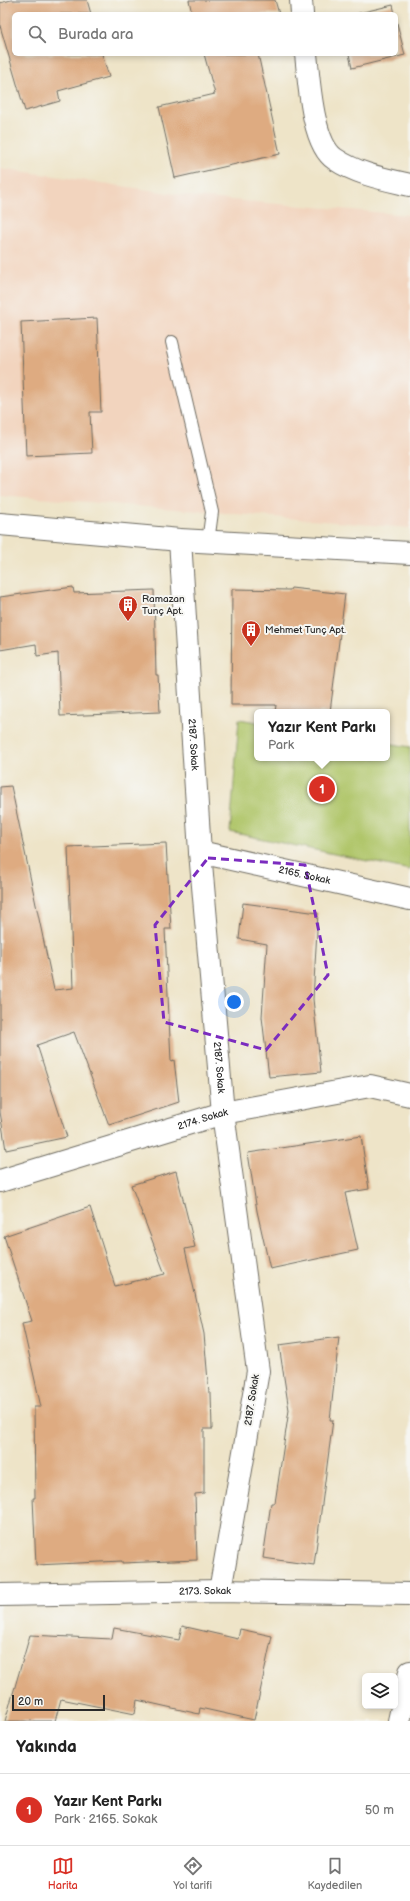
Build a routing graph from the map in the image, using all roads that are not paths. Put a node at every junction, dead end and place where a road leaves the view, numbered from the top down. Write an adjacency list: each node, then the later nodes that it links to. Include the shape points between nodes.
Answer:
1 (301, 0): 2 (street)
2 (302, 12)
3 (306, 56): 4 (street, via 319,139 333,158 367,175)
4 (410, 185)
5 (172, 342): 8 (lane, via 212,512)
6 (0, 524): 7 (street)
7 (180, 540): 8 (street); 10 (street, 2187. Sokak)
8 (208, 542): 9 (street)
9 (410, 553)
10 (200, 852): 11 (street, 2165. Sokak); 13 (street, 2187. Sokak)
11 (410, 900)
12 (410, 1095): 13 (street, 2174. Sokak, via 370,1086)
13 (223, 1113): 14 (street, 2174. Sokak); 15 (street, 2187. Sokak, via 258,1371)
14 (0, 1181)
15 (220, 1590): 16 (street, 2173. Sokak); 17 (street, 2173. Sokak)
16 (410, 1594)
17 (0, 1595)
18 (410, 1672): 19 (street)
19 (399, 1721)

